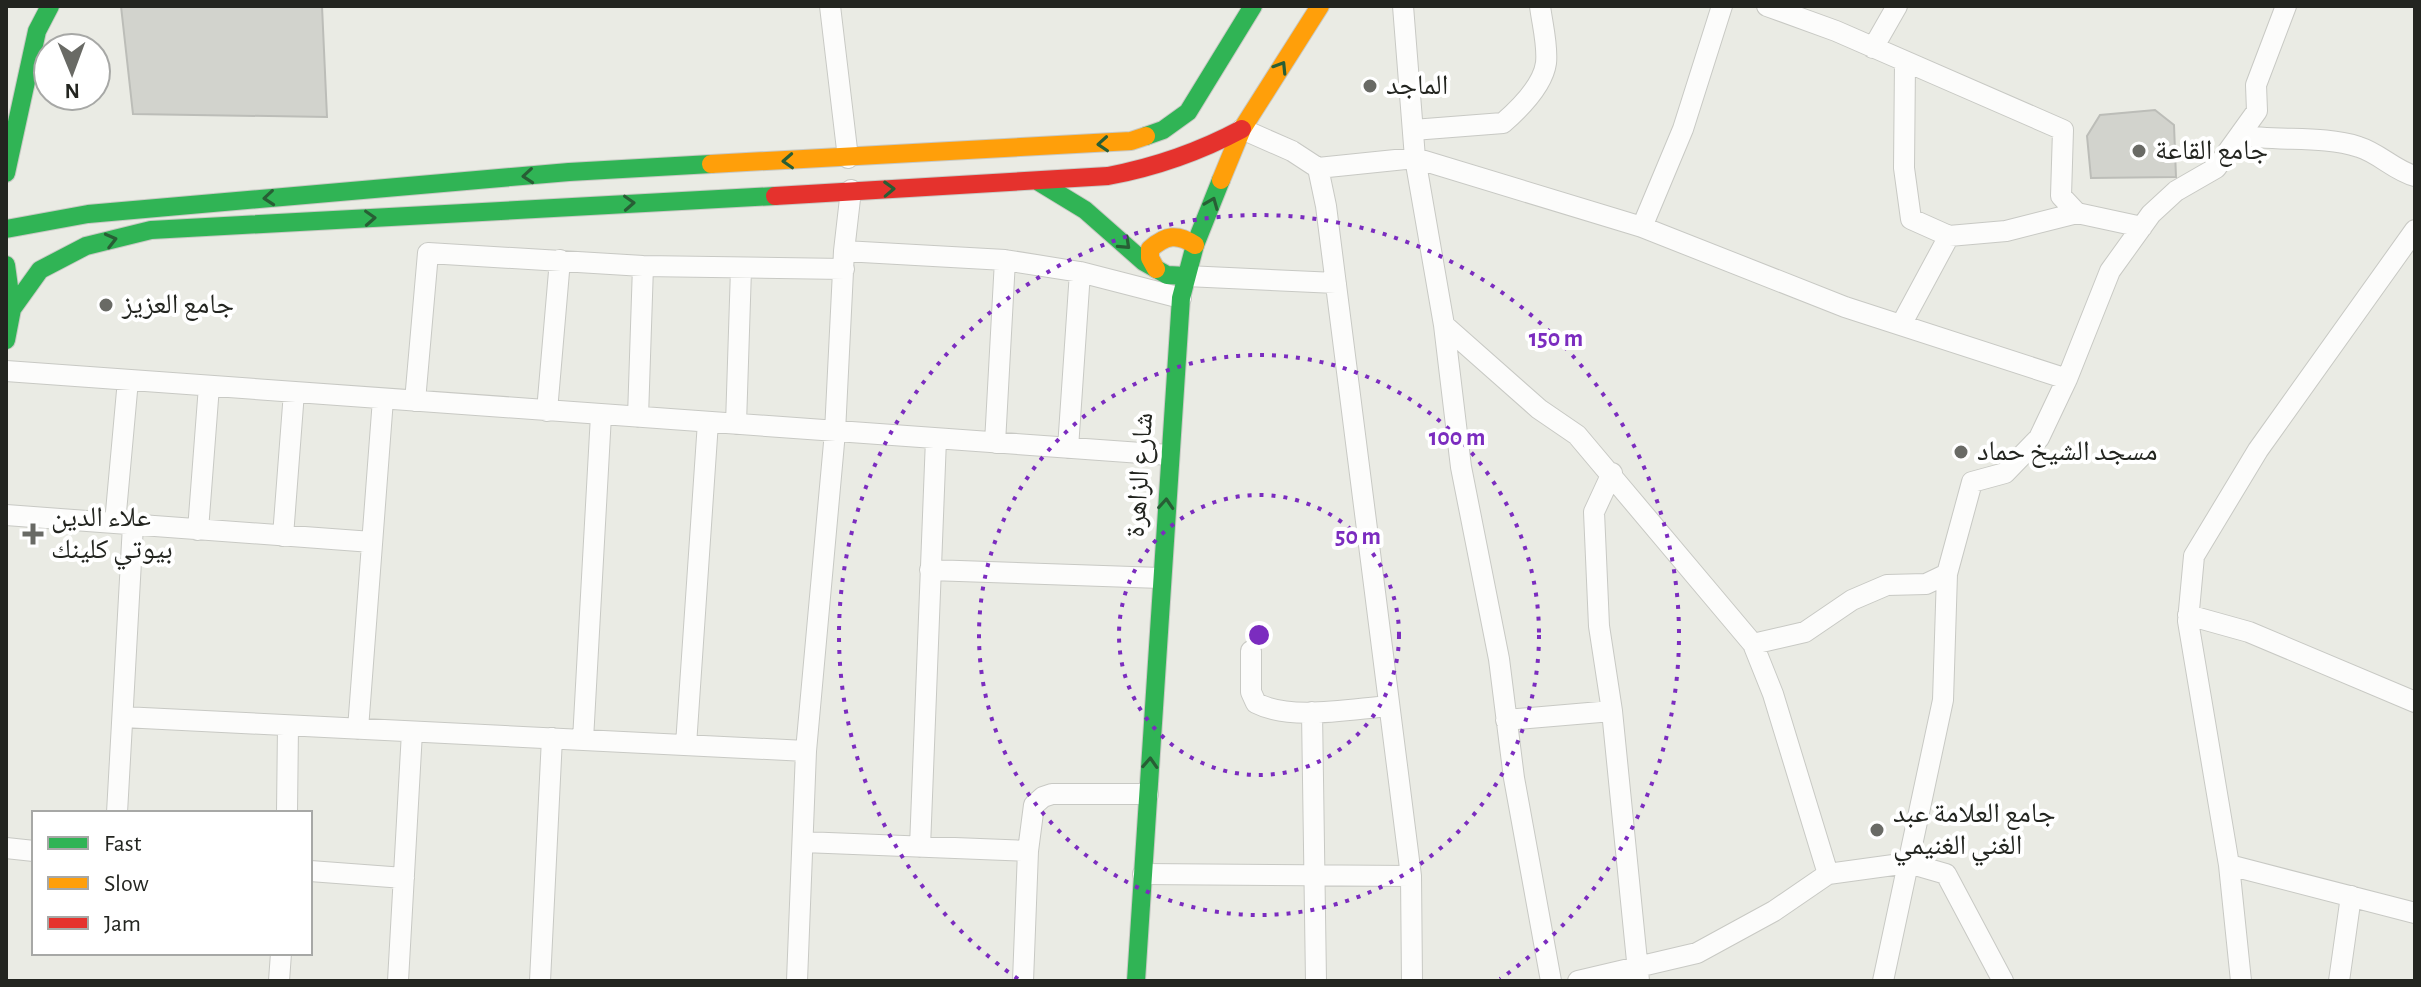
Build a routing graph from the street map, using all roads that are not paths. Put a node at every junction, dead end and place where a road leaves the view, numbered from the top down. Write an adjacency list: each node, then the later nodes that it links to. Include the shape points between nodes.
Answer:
1 (50, 6): 19 (main road, via 37,31)
2 (830, 6): 16 (street)
3 (1253, 6): 16 (main road, one-way to 16, via 1188,112 1148,137 1113,144)
4 (1320, 6): 13 (main road, شارع الزاهرة, one-way to 4)
5 (1403, 6): 14 (street)
6 (1540, 6): 14 (street, via 1546,61 1542,79 1514,114 1503,123)
7 (1722, 6): 24 (street, via 1683,129)
8 (1767, 6): 11 (street)
9 (1897, 6): 11 (street)
10 (2286, 6): 15 (street, via 2256,85 2257,111)
11 (1873, 48): 12 (street)
12 (1905, 62): 23 (street, via 2063,130 2061,196); 27 (street, via 1904,168 1911,219)
13 (1242, 129): 18 (street); 21 (main road, via 1170,163 1109,176); 29 (main road, شارع الزاهرة, one-way to 13)
14 (1413, 130): 17 (street)
15 (2240, 135): 20 (street, via 2359,147); 25 (street, via 2216,168 2176,191)
16 (848, 158): 26 (main road, one-way to 26, via 569,172 88,214)
17 (1415, 158): 18 (street); 24 (street); 42 (street)
18 (1318, 168): 39 (street)
19 (6, 173)
20 (2415, 176)
21 (1039, 182): 22 (main road, one-way to 21); 36 (main road, one-way to 36, via 1085,210)
22 (851, 190): 31 (street); 41 (main road, one-way to 22, via 40,270 62,257 151,230)
23 (2077, 213): 25 (street); 27 (street, via 2006,231)
24 (1642, 227): 43 (street)
25 (2142, 227): 46 (street, via 2110,271)
26 (6, 229)
27 (1949, 236): 43 (street)
28 (2413, 237): 71 (street, via 2258,450 2194,556)
29 (1195, 245): 36 (main road, via 1183,237 1161,239 1150,249); 38 (main road, شارع الزاهرة)
30 (560, 260): 34 (street); 51 (street, via 428,253); 52 (street)
31 (844, 260): 32 (street); 35 (street); 57 (street)
32 (1005, 260): 37 (street); 59 (street)
33 (6, 265): 41 (main road)
34 (643, 266): 35 (street); 54 (street)
35 (741, 269): 56 (street)
36 (1156, 269): 38 (main road)
37 (1080, 272): 40 (street); 60 (street)
38 (1186, 276): 39 (street); 40 (main road, شارع الزاهرة)
39 (1336, 283): 75 (street)
40 (1181, 298): 61 (main road, شارع الزاهرة)
41 (12, 309): 44 (main road)
42 (1444, 325): 62 (street, via 1539,409 1577,435); 79 (street, via 1461,467)
43 (1901, 325): 46 (street)
44 (6, 340)
45 (6, 371): 47 (street)
46 (2067, 379): 69 (street, via 2039,438 2005,473 1972,482)
47 (128, 380): 48 (street); 64 (street)
48 (209, 386): 49 (street); 65 (street)
49 (294, 392): 50 (street); 66 (street)
50 (383, 399): 51 (street); 67 (street)
51 (415, 401): 52 (street)
52 (547, 411): 53 (street)
53 (601, 415): 54 (street); 84 (street)
54 (638, 417): 55 (street)
55 (708, 422): 56 (street); 85 (street)
56 (736, 424): 57 (street)
57 (835, 432): 58 (street); 86 (street)
58 (936, 439): 59 (street); 68 (street)
59 (995, 443): 60 (street)
60 (1068, 448): 61 (street)
61 (1169, 455): 70 (main road, شارع الزاهرة, one-way to 61)
62 (1612, 473): 72 (street); 76 (street, via 1594,512 1599,626)
63 (6, 515): 64 (street)
64 (124, 524): 65 (street); 78 (street)
65 (198, 530): 66 (street)
66 (283, 536): 67 (street)
67 (372, 542): 81 (street)
68 (930, 570): 70 (street); 91 (street)
69 (1947, 574): 72 (street, via 1926,584 1887,585 1852,600 1805,632); 95 (street, via 1943,700)
70 (1161, 578): 87 (main road, شارع الزاهرة, one-way to 70)
71 (2188, 615): 74 (street, via 2249,632); 96 (street)
72 (1753, 644): 99 (street)
73 (1251, 651): 77 (street, via 1256,703)
74 (2415, 702)
75 (1389, 706): 77 (street); 101 (street)
76 (1612, 711): 79 (street); 106 (street)
77 (1312, 712): 100 (street)
78 (123, 717): 80 (street); 88 (street)
79 (1506, 720): 115 (street)
80 (288, 726): 81 (street); 89 (street)
81 (358, 729): 82 (street)
82 (412, 732): 83 (street); 102 (street)
83 (552, 738): 84 (street); 109 (street)
84 (583, 740): 85 (street)
85 (686, 745): 86 (street)
86 (806, 751): 90 (street)
87 (1148, 794): 94 (street, via 1043,797 1034,805); 98 (main road, شارع الزاهرة)
88 (117, 811)
89 (287, 811)
90 (803, 842): 91 (street); 110 (street)
91 (920, 847): 94 (street)
92 (6, 848): 93 (street)
93 (32, 851)
94 (1028, 851): 111 (street)
95 (1908, 863): 99 (street); 117 (street); 118 (street, via 1946,874)
96 (2229, 865): 103 (street); 119 (street)
97 (312, 871): 102 (street)
98 (1143, 874): 100 (street); 112 (main road, شارع الزاهرة)
99 (1828, 874): 106 (street, via 1697,953)
100 (1314, 875): 101 (street); 113 (street)
101 (1411, 876): 114 (street)
102 (404, 878): 108 (street)
103 (2351, 896): 104 (street); 120 (street)
104 (2415, 913)
105 (281, 955): 107 (street)
106 (1638, 974): 116 (street)
107 (279, 981)
108 (398, 981)
109 (540, 981)
110 (797, 981)
111 (1023, 981)
112 (1136, 981)
113 (1316, 981)
114 (1412, 981)
115 (1551, 981)
116 (1578, 981)
117 (1883, 981)
118 (2003, 981)
119 (2241, 981)
120 (2339, 981)

